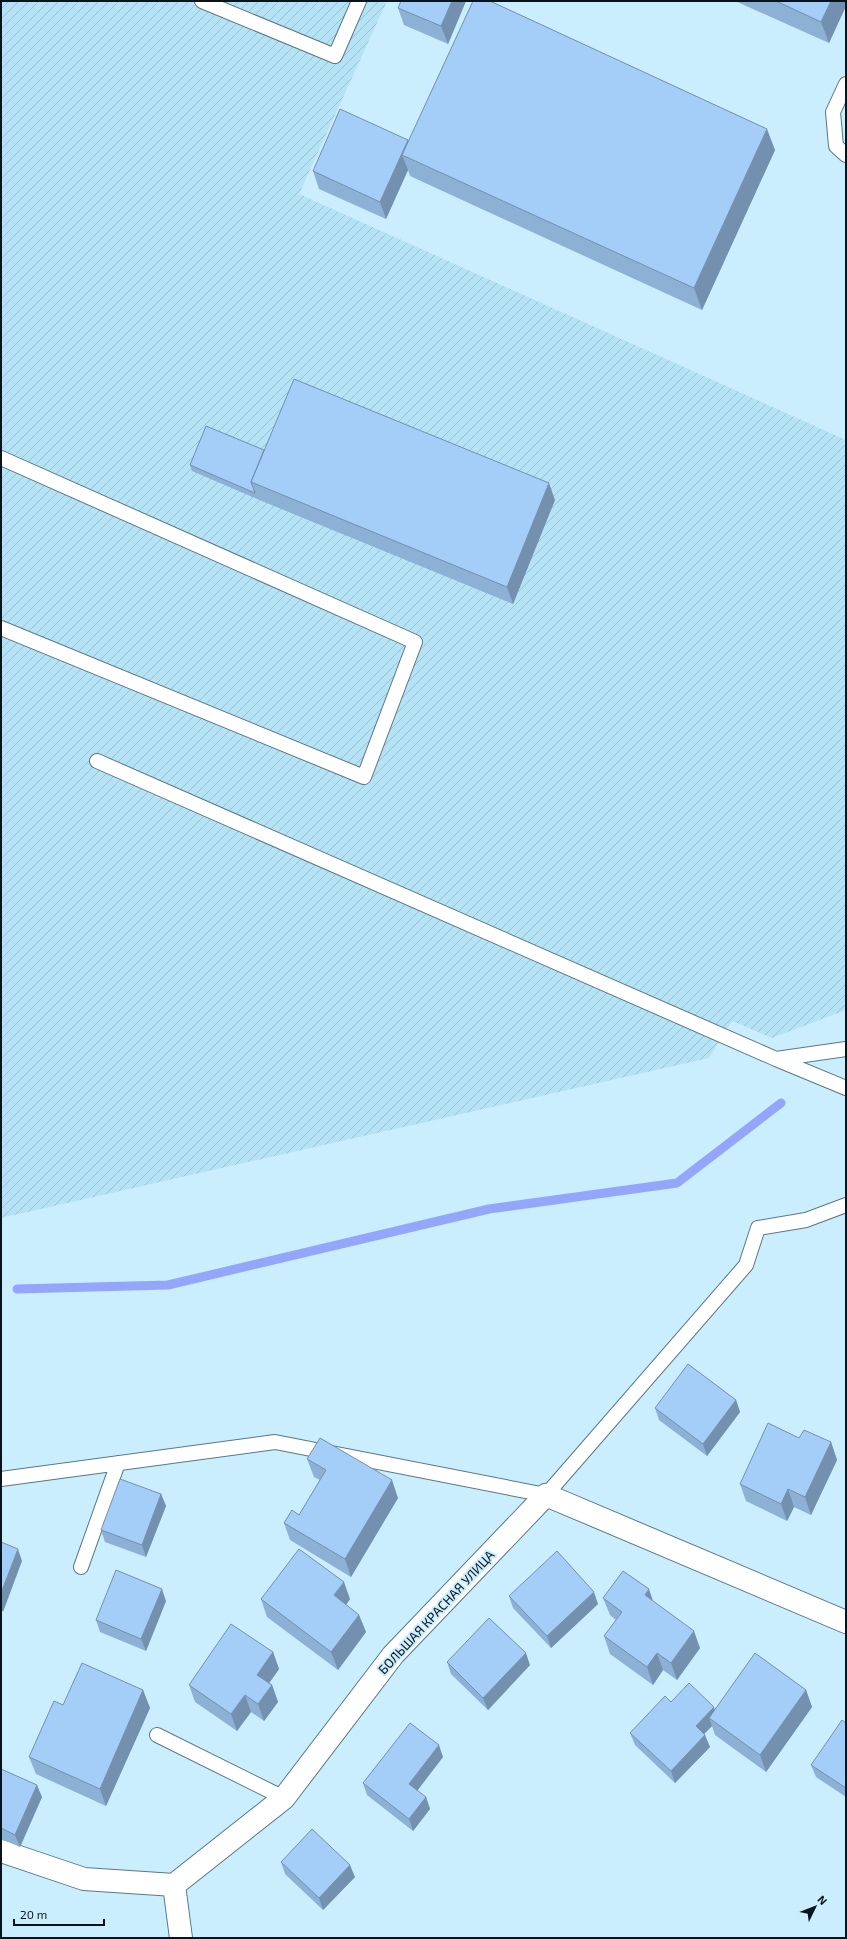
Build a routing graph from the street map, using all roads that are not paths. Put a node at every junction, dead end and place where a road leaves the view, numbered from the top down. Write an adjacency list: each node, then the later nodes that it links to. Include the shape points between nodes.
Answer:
1 (202, 1): 2 (lane, via 336,56)
2 (359, 1)
3 (846, 84): 4 (lane, via 833,112 836,146)
4 (846, 155)
5 (1, 458): 6 (lane, via 415,642 364,777)
6 (1, 628)
7 (97, 762): 9 (lane)
8 (846, 1049): 9 (lane)
9 (776, 1059): 10 (lane)
10 (846, 1088)
11 (846, 1205): 14 (lane, via 806,1220 758,1228 746,1265)
12 (118, 1463): 13 (lane); 14 (lane, via 275,1442); 15 (lane)
13 (1, 1479)
14 (546, 1495): 16 (street); 18 (street, БОЛЬШАЯ КРАСНАЯ УЛИЦА, via 393,1655)
15 (81, 1567)
16 (846, 1622)
17 (157, 1735): 18 (lane)
18 (284, 1798): 20 (street, БОЛЬШАЯ КРАСНАЯ УЛИЦА)
19 (1, 1851): 20 (street, via 84,1879)
20 (174, 1885): 21 (street)
21 (181, 1938)

